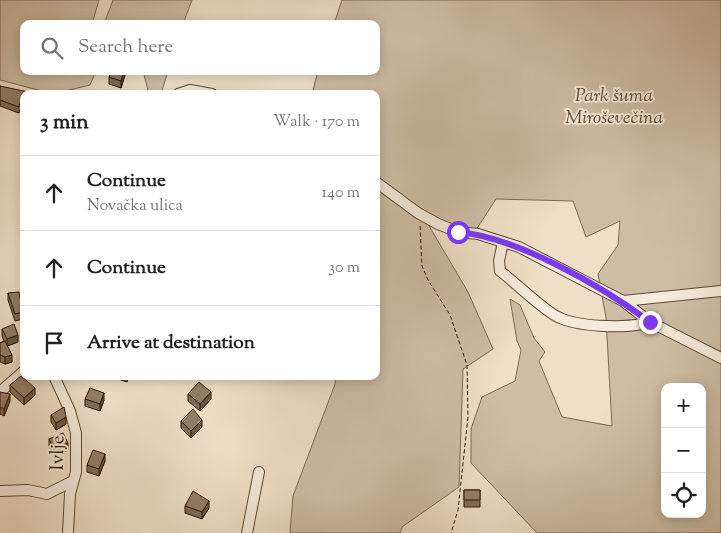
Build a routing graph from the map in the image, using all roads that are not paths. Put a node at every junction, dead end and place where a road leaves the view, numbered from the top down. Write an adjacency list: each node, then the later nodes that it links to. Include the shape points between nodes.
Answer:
1 (380, 185): 2 (street, via 438,224)
2 (503, 242): 4 (street, via 527,251); 5 (street, via 500,271 558,317 587,324 634,326 642,324)
3 (721, 291): 4 (street)
4 (623, 301): 5 (street)
5 (645, 318): 6 (street)
6 (721, 358)
7 (20, 373): 9 (street)
8 (56, 380): 11 (street, Ivlje, via 76,432)
9 (0, 392)
10 (259, 472): 14 (street)
11 (73, 481): 12 (street, via 47,494); 13 (street, Ivlje)
12 (0, 490)
13 (68, 533)
14 (247, 533)

